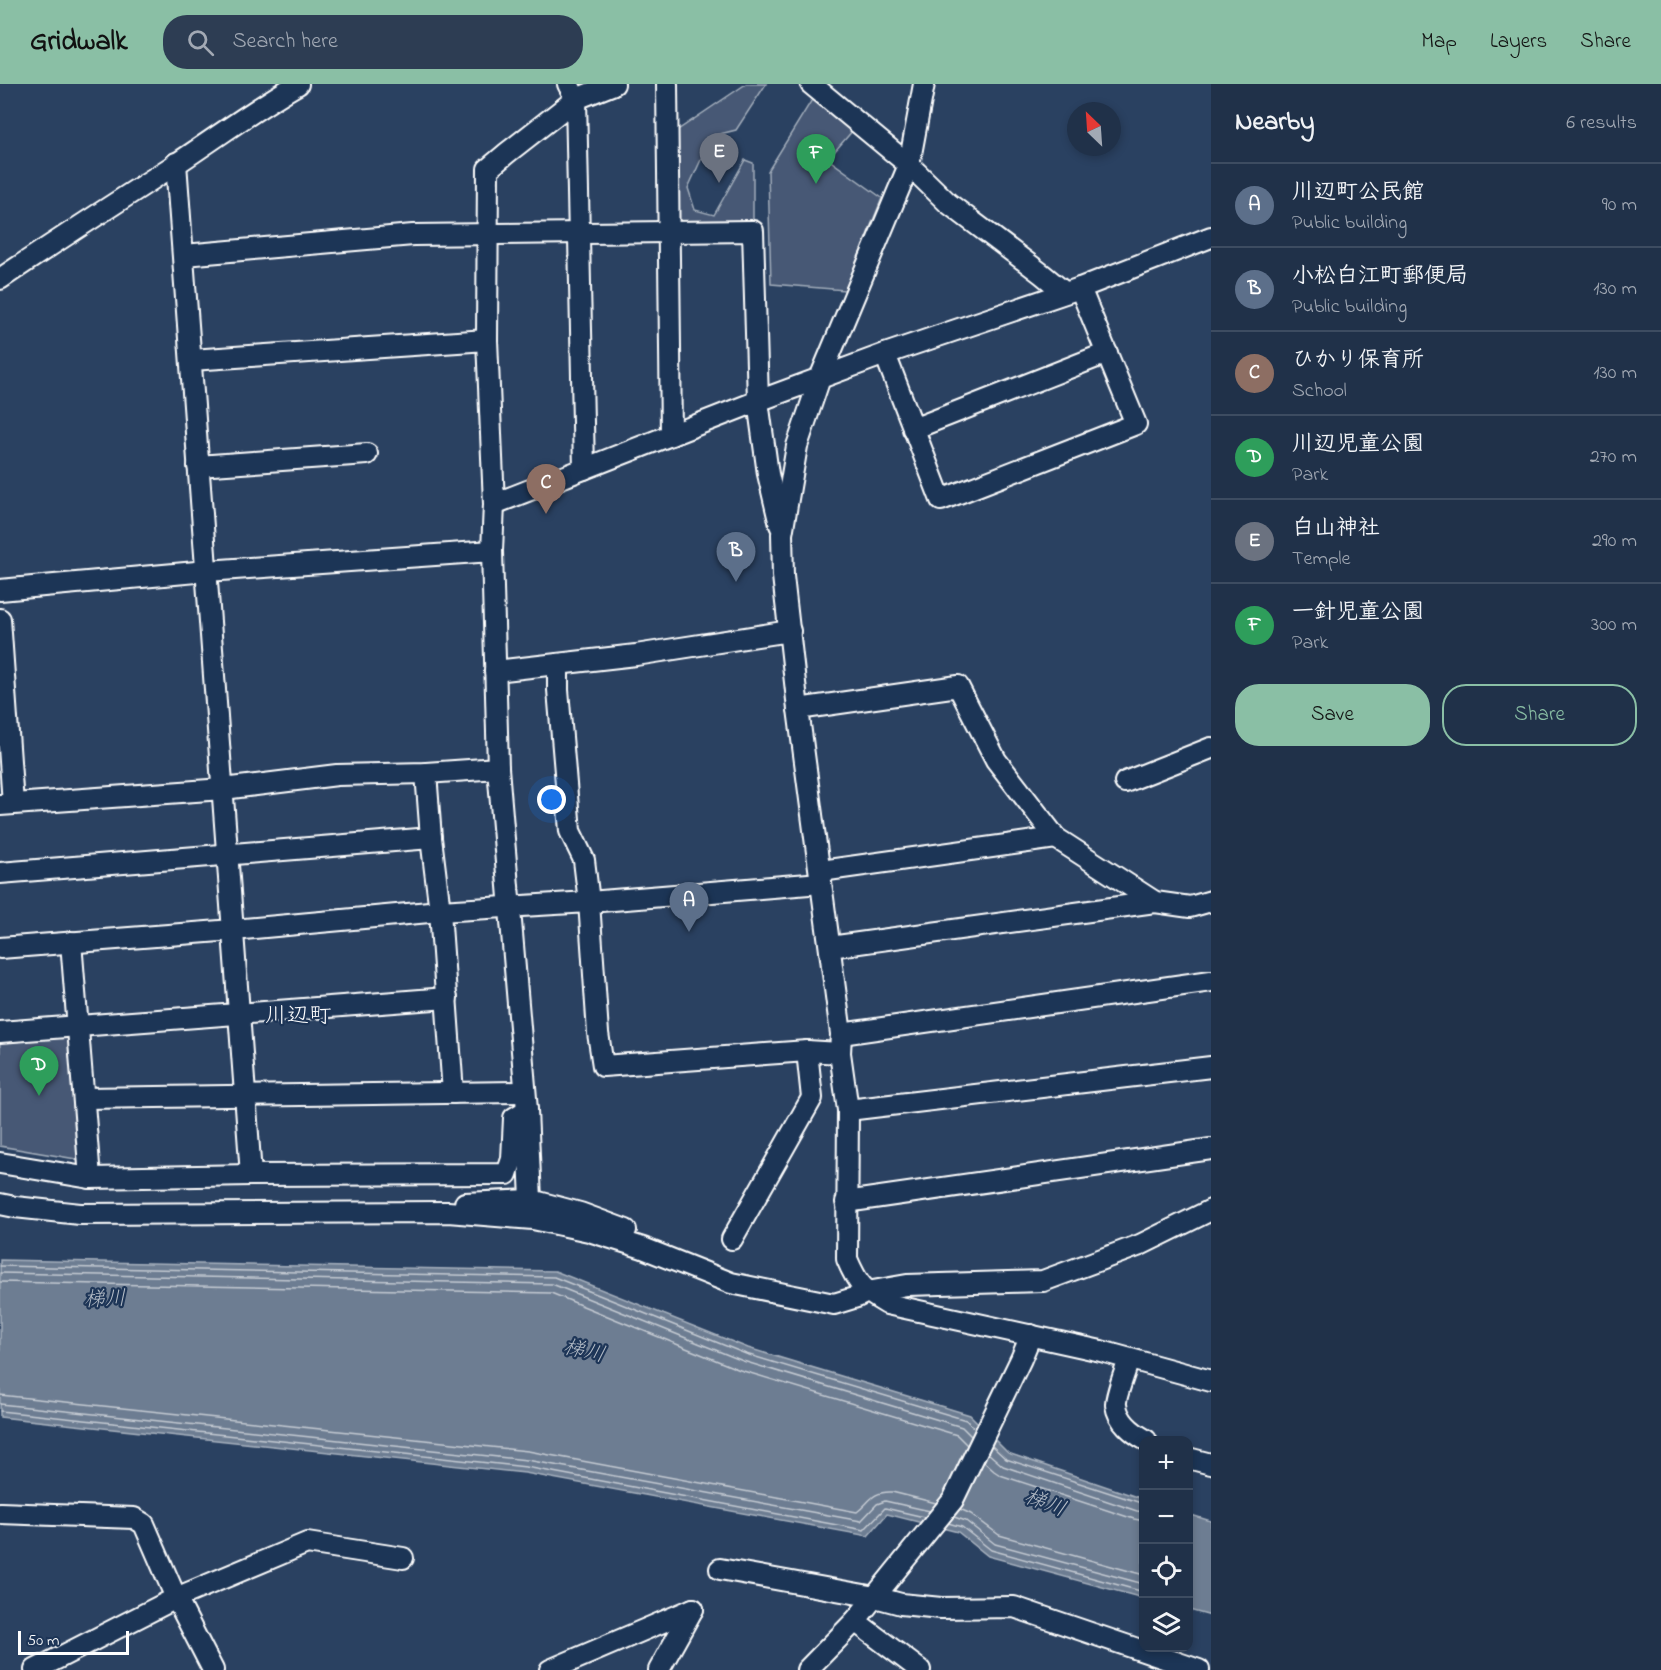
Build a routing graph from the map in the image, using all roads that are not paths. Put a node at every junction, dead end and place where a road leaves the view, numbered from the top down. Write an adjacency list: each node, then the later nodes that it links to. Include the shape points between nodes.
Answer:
1 (298, 84): 7 (street)
2 (614, 84): 6 (street)
3 (667, 84): 9 (street)
4 (811, 84): 8 (street)
5 (924, 84): 8 (street)
6 (572, 92): 10 (street); 11 (street, via 488,170)
7 (177, 163): 13 (street); 14 (street)
8 (909, 165): 15 (street, via 948,203 1042,274); 20 (street)
9 (668, 232): 10 (street); 21 (street, via 753,231); 23 (street)
10 (578, 233): 11 (street); 26 (street)
11 (487, 234): 13 (street, via 412,235); 16 (street)
12 (1211, 237): 15 (street)
13 (184, 255): 19 (street)
14 (0, 279)
15 (1072, 290): 17 (street); 18 (street)
16 (487, 340): 19 (street); 27 (street)
17 (1107, 353): 22 (street); 22 (street, via 1136,424 941,500)
18 (885, 354): 20 (street); 22 (street)
19 (191, 360): 25 (street)
20 (820, 378): 21 (street); 28 (street, via 797,447)
21 (758, 401): 23 (street); 28 (street, via 768,474)
22 (913, 429)
23 (671, 435): 26 (street)
24 (367, 454): 25 (street)
25 (198, 465): 30 (street)
26 (584, 469): 27 (street)
27 (494, 504): 29 (street)
28 (782, 534): 33 (street)
29 (492, 551): 30 (street); 35 (street)
30 (207, 571): 31 (street); 41 (street)
31 (0, 590)
32 (0, 619): 42 (street)
33 (790, 631): 34 (street); 36 (street)
34 (558, 664): 35 (street); 49 (street, via 570,831 584,860)
35 (495, 670): 38 (street)
36 (798, 708): 44 (street, via 958,686 996,760); 47 (street)
37 (1211, 748): 40 (street)
38 (498, 768): 39 (street); 51 (street)
39 (426, 773): 41 (street, via 337,775); 43 (street)
40 (1125, 782)
41 (222, 789): 42 (street); 45 (street)
42 (6, 804)
43 (431, 838): 45 (street); 52 (street)
44 (1056, 838): 47 (street); 50 (street)
45 (227, 855): 46 (street); 53 (street)
46 (0, 873)
47 (821, 877): 49 (street); 55 (street)
48 (1211, 901): 50 (street, via 1190,907)
49 (589, 902): 51 (street); 63 (street, via 603,1066)
50 (1155, 902): 55 (street)
51 (510, 906): 52 (street); 68 (street)
52 (440, 911): 53 (street); 58 (street)
53 (233, 930): 54 (street); 59 (street)
54 (71, 942): 56 (street); 60 (street)
55 (830, 947): 62 (street)
56 (0, 948)
57 (1211, 981): 62 (street)
58 (447, 998): 59 (street); 65 (street)
59 (239, 1014): 60 (street); 66 (street)
60 (77, 1026): 61 (street); 67 (street)
61 (0, 1032)
62 (840, 1043): 63 (street); 69 (street)
63 (807, 1051): 79 (street, via 812,1098)
64 (1211, 1067): 69 (street)
65 (453, 1093): 66 (street); 68 (street)
66 (245, 1096): 67 (street); 72 (street)
67 (84, 1098): 73 (street)
68 (526, 1101): 72 (street, via 514,1118 512,1159 507,1173); 74 (street)
69 (848, 1110): 75 (street)
70 (1211, 1149): 75 (street)
71 (0, 1163): 73 (street)
72 (251, 1175): 73 (street)
73 (90, 1178)
74 (531, 1200): 78 (street, via 458,1203); 80 (street, via 632,1233)
75 (846, 1202): 81 (street, via 847,1259 856,1280)
76 (0, 1204): 78 (street, via 80,1214)
77 (1211, 1210): 81 (street, via 1140,1245 1043,1281 907,1285)
78 (448, 1212): 80 (street, via 533,1219)
79 (732, 1239)
80 (643, 1248): 81 (street, via 731,1282 834,1304)
81 (867, 1292): 82 (street, via 887,1304)
82 (1031, 1335): 83 (street); 91 (street, via 953,1500)
83 (1129, 1359): 84 (street); 85 (street, via 1115,1403 1119,1418)
84 (1211, 1382)
85 (1139, 1436)
86 (1193, 1459): 87 (street)
87 (1211, 1464)
88 (0, 1512): 92 (street, via 134,1518 144,1524)
89 (404, 1558): 92 (street, via 308,1543)
90 (720, 1569): 91 (street)
91 (881, 1591): 93 (street); 100 (street, via 901,1604 1014,1607)
92 (176, 1598): 94 (street); 95 (street)
93 (855, 1621): 98 (street); 99 (street)
94 (35, 1670)
95 (213, 1670)
96 (550, 1670): 97 (street, via 693,1609)
97 (659, 1670)
98 (807, 1670)
99 (920, 1670)
100 (1199, 1670)

